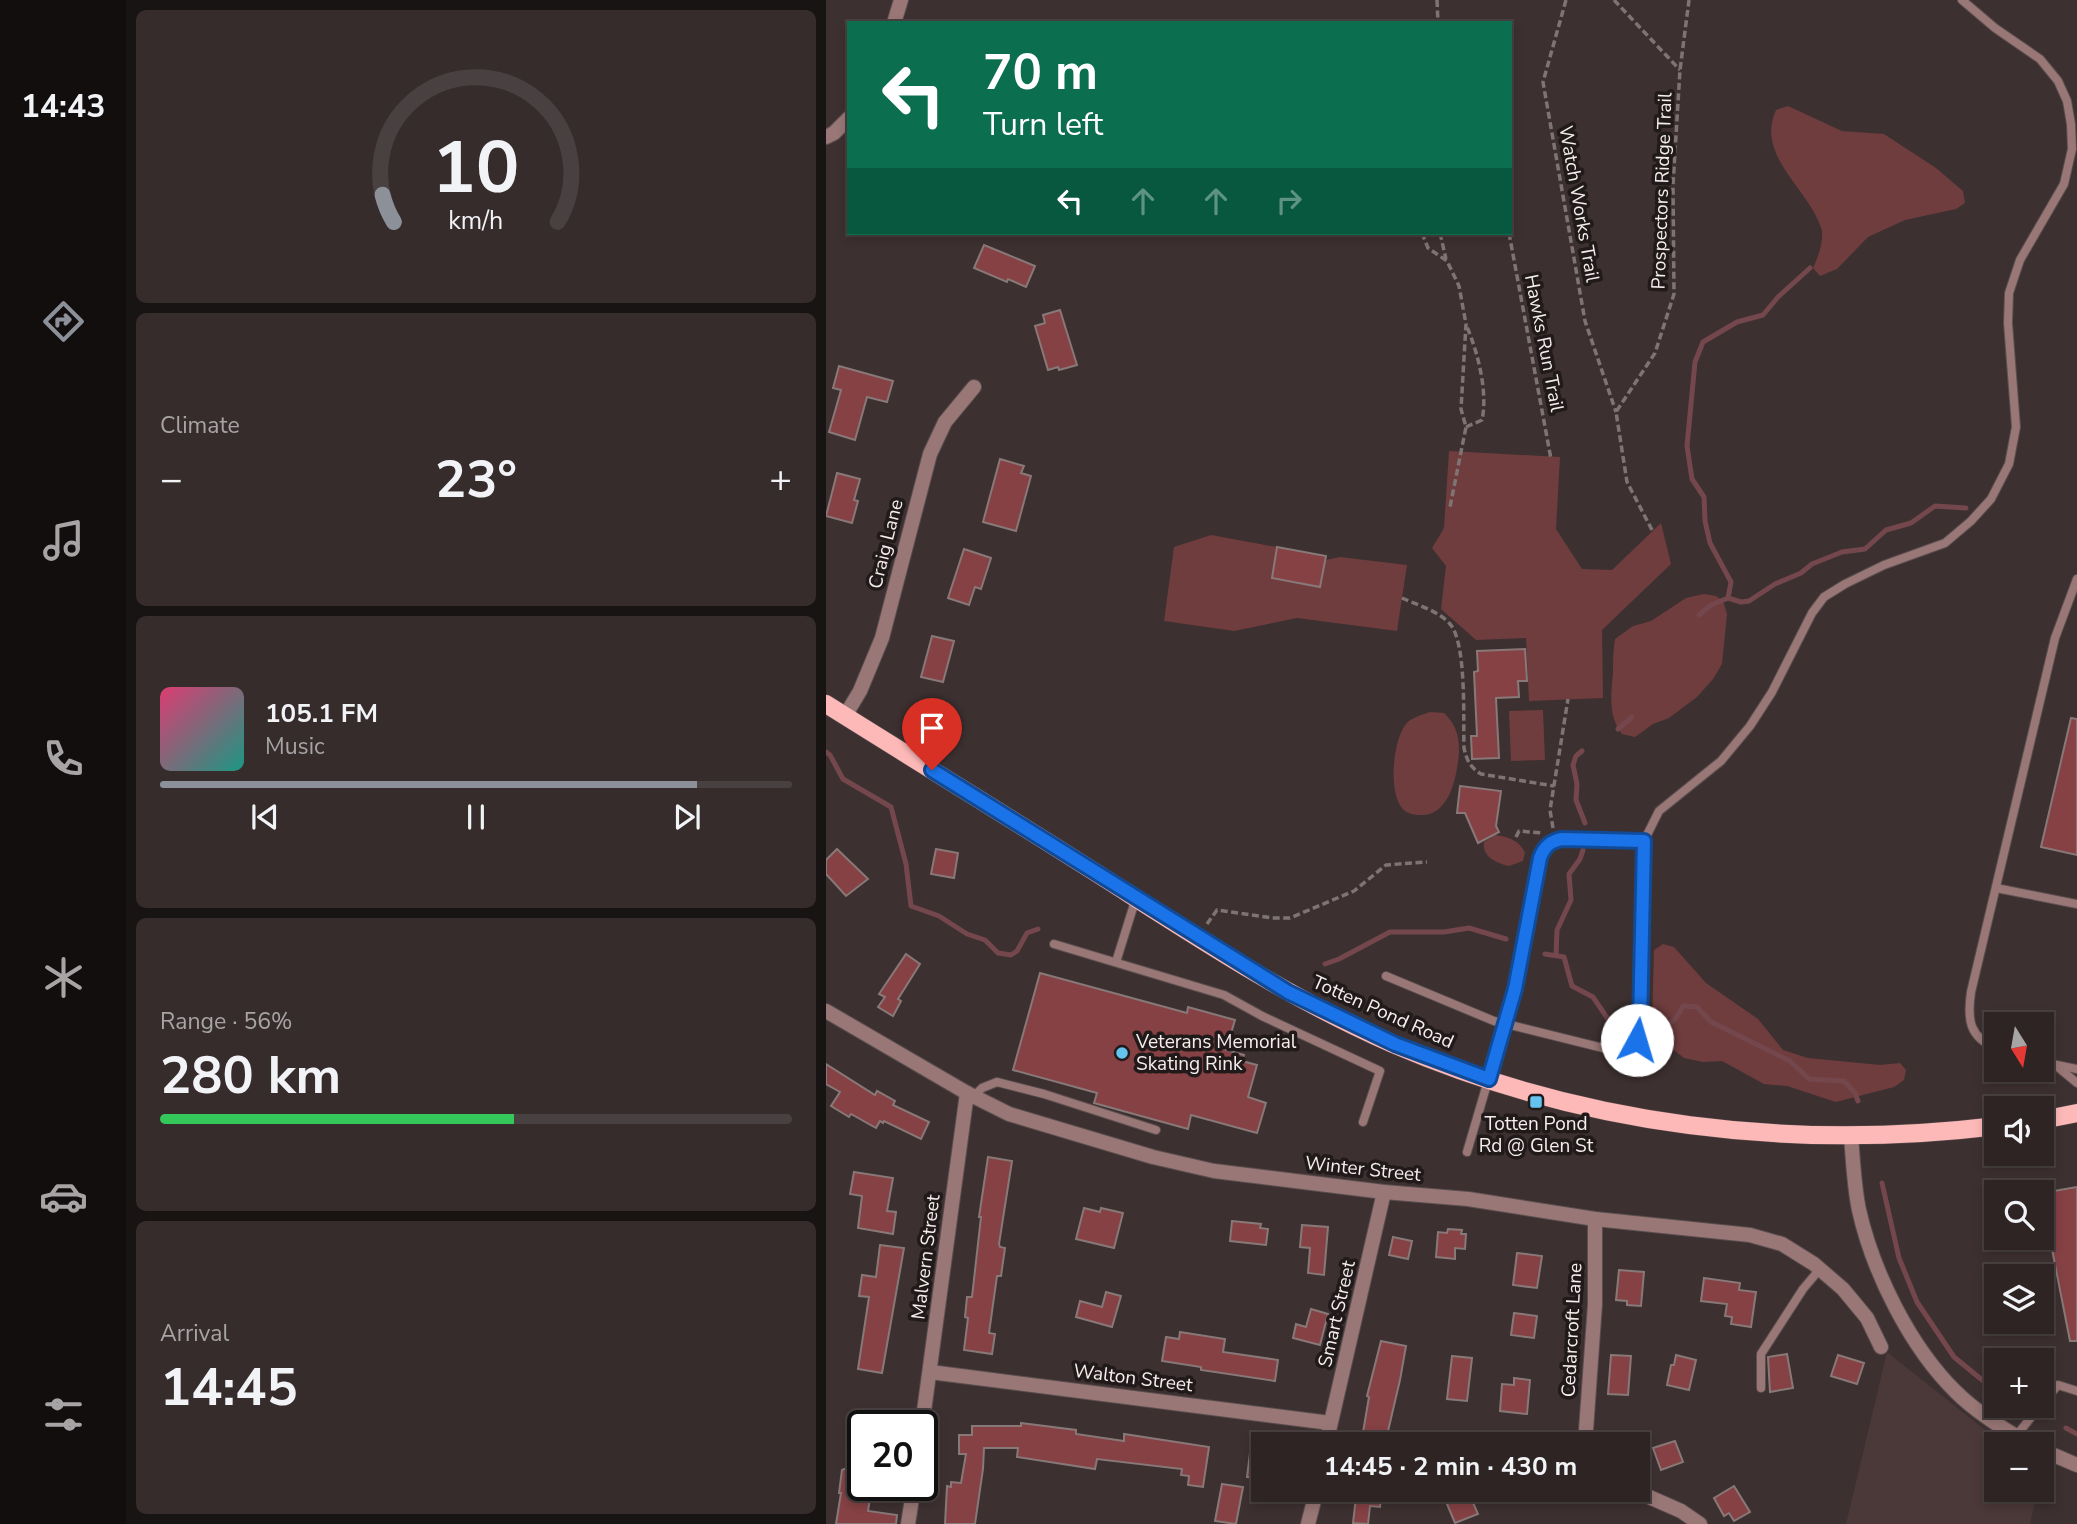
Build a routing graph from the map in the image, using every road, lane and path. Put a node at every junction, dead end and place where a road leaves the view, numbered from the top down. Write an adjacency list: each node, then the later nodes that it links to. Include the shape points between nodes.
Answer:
1 (901, 0): 7 (street)
2 (1437, 0): 8 (path)
3 (1566, 0): 18 (path, Watch Works Trail, via 1543,82 1585,321)
4 (1614, 0): 9 (path)
5 (1689, 0): 9 (path, Prospectors Ridge Trail)
6 (1962, 0): 30 (lane, via 2040,59 2058,81 2071,124 2072,149 2064,184 2020,260 2009,293 2016,427 2010,464 1991,499 1945,543 1884,565 1824,597 1749,726 1721,761 1659,811)
7 (895, 21)
8 (1438, 21)
9 (1680, 71): 18 (path, Prospectors Ridge Trail, via 1673,185 1674,294 1655,353)
10 (847, 120): 11 (street)
11 (826, 137)
12 (1423, 235): 15 (path, via 1428,248)
13 (1440, 235): 15 (path)
14 (1508, 235): 20 (path, Hawks Run Trail)
15 (1447, 261): 16 (path, via 1459,286)
16 (1466, 324): 19 (path, via 1461,409); 19 (path, via 1480,365 1484,412 1482,420)
17 (974, 387): 27 (street, Craig Lane, via 945,422 930,454 882,638)
18 (1616, 412): 22 (path, via 1627,482)
19 (1466, 427): 21 (path)
20 (1551, 459)
21 (1450, 507)
22 (1652, 530)
23 (2077, 579): 32 (lane, via 2054,638)
24 (1402, 598): 28 (path, via 1441,617 1457,633 1464,748 1473,769)
25 (1568, 699): 28 (path)
26 (826, 704): 27 (main road, Totten Pond Road)
27 (845, 716): 33 (main road, Totten Pond Road)
28 (1554, 786): 29 (path, via 1550,810 1554,831 1519,831)
29 (1516, 837)
30 (1644, 841): 40 (lane, via 1562,839 1545,848); 40 (lane, via 1640,1025 1635,1044 1624,1051 1609,1049)
31 (1427, 862): 35 (path, via 1386,865 1354,891 1290,918 1217,909)
32 (1996, 888): 34 (lane); 41 (lane, via 1969,1012 1970,1023)
33 (1136, 898): 35 (main road, Totten Pond Road); 37 (lane)
34 (2077, 904)
35 (1198, 937): 45 (main road, Totten Pond Road, via 1347,1023)
36 (1054, 944): 37 (lane)
37 (1116, 962): 50 (lane, via 1224,995 1380,1071)
38 (1386, 976): 40 (lane)
39 (826, 1011): 47 (street, Winter Street)
40 (1506, 1024): 45 (lane)
41 (1984, 1042)
42 (2054, 1065): 44 (lane)
43 (2054, 1067): 46 (lane)
44 (2077, 1069)
45 (1489, 1079): 53 (main road, Totten Pond Road, via 1584,1107 1649,1120 1729,1130); 54 (lane)
46 (2077, 1083)
47 (971, 1095): 52 (lane, via 997,1082); 55 (street, Winter Street, via 1031,1122 1153,1157 1214,1171); 59 (street, Malvern Street)
48 (2077, 1113): 49 (main road)
49 (2054, 1118)
50 (1363, 1122)
51 (1984, 1127): 53 (main road, Totten Pond Road)
52 (1156, 1130)
53 (1851, 1136): 68 (street, via 1865,1232 1899,1312 1926,1357 1956,1392)
54 (1468, 1152)
55 (1384, 1192): 56 (street, Winter Street, via 1468,1199); 65 (street, Smart Street)
56 (1595, 1219): 57 (street, Winter Street, via 1750,1235 1782,1244); 67 (street, Cedarcroft Lane, via 1595,1304)
57 (1819, 1269): 58 (street, Winter Street, via 1867,1318); 60 (lane, via 1761,1354)
58 (1881, 1347)
59 (930, 1371): 63 (street, Malvern Street); 65 (street, Walton Street)
60 (1761, 1388)
61 (2054, 1390): 62 (lane, via 2058,1385)
62 (2077, 1391)
63 (924, 1410)
64 (2031, 1418): 69 (lane)
65 (1330, 1423): 66 (street, Smart Street)
66 (1328, 1432)
67 (1586, 1432)
68 (2010, 1432)
69 (2019, 1432)
70 (2054, 1455): 71 (street)
71 (2077, 1465)
72 (1650, 1497): 77 (street)
73 (912, 1501): 75 (street)
74 (1314, 1502): 76 (street)
75 (908, 1524)
76 (1308, 1524)
77 (1700, 1524)

